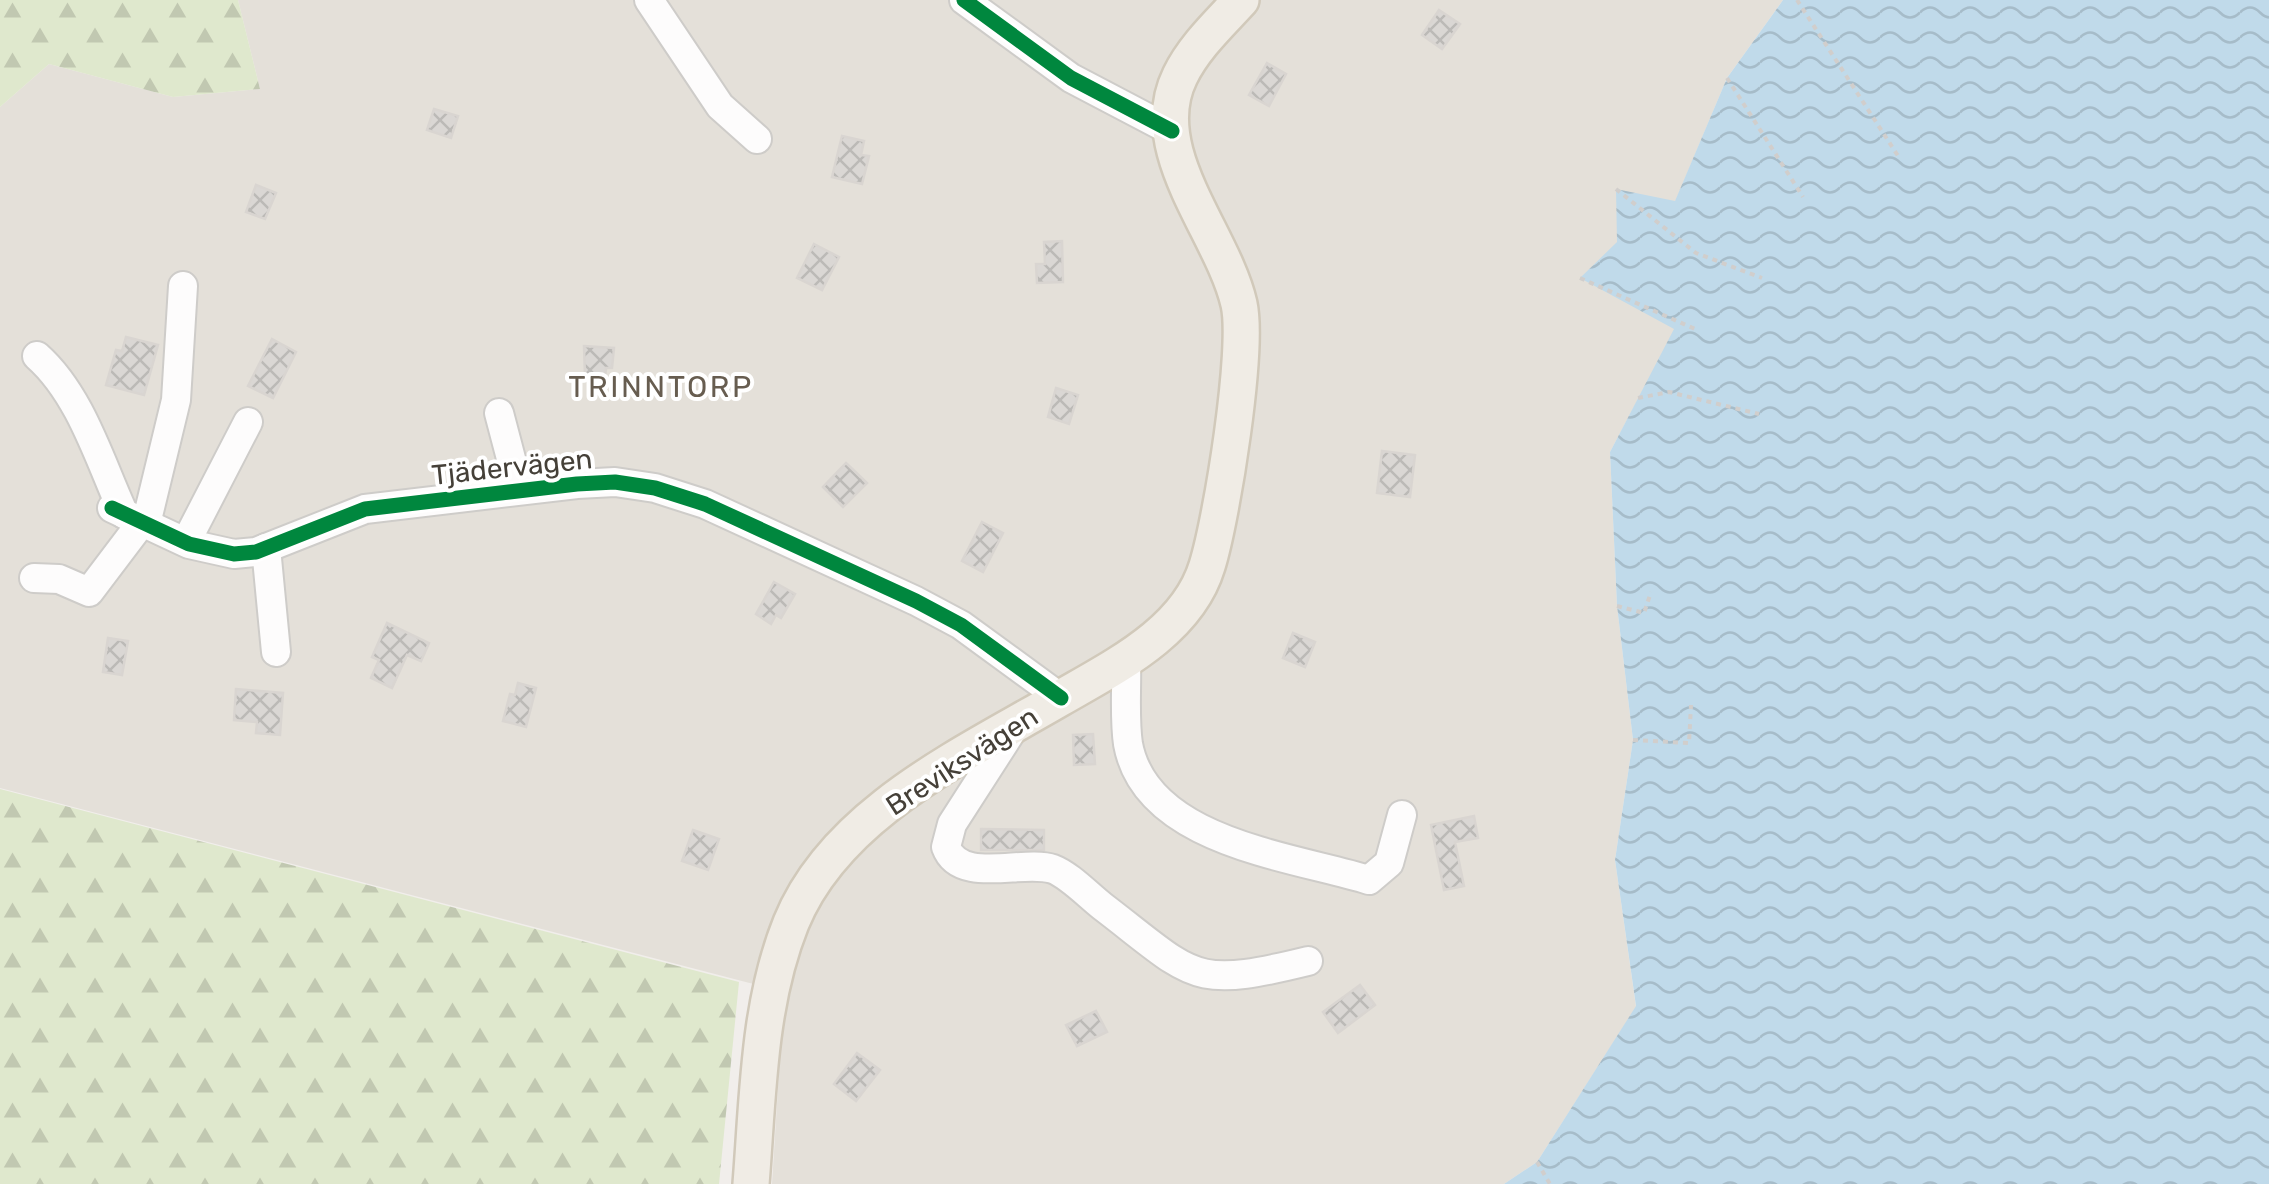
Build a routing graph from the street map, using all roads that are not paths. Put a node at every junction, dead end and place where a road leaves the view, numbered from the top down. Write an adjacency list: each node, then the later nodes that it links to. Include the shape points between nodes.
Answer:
1 (649, 0): 5 (street, via 720,106)
2 (964, 0): 4 (street, via 1071,78)
3 (1242, 0): 4 (main road, Breviksvägen, via 1178,79)
4 (1172, 131): 16 (main road, Breviksvägen, via 1238,302 1241,343 1207,566 1174,621)
5 (757, 140)
6 (183, 286): 11 (street, via 176,400)
7 (37, 356): 11 (street, via 73,401)
8 (499, 413): 10 (street)
9 (248, 422): 12 (street)
10 (519, 489): 13 (street, Tjädervägen, via 364,509); 17 (street, Tjädervägen, via 615,482 705,504 916,601)
11 (131, 517): 12 (street, Tjädervägen); 14 (street, via 89,592 59,579)
12 (186, 542): 13 (street, Tjädervägen, via 234,554)
13 (266, 548): 15 (street)
14 (34, 578)
15 (276, 652)
16 (1126, 660): 17 (main road, Breviksvägen); 19 (street, via 1128,745 1140,776 1167,808 1209,832 1369,880 1389,863)
17 (1060, 698): 18 (main road, Breviksvägen)
18 (1016, 724): 20 (street, via 952,824 946,847 955,861 1053,869 1196,974 1239,978); 21 (main road, Breviksvägen, via 852,835 791,922 766,1006)
19 (1402, 815)
20 (1308, 961)
21 (750, 1184)

